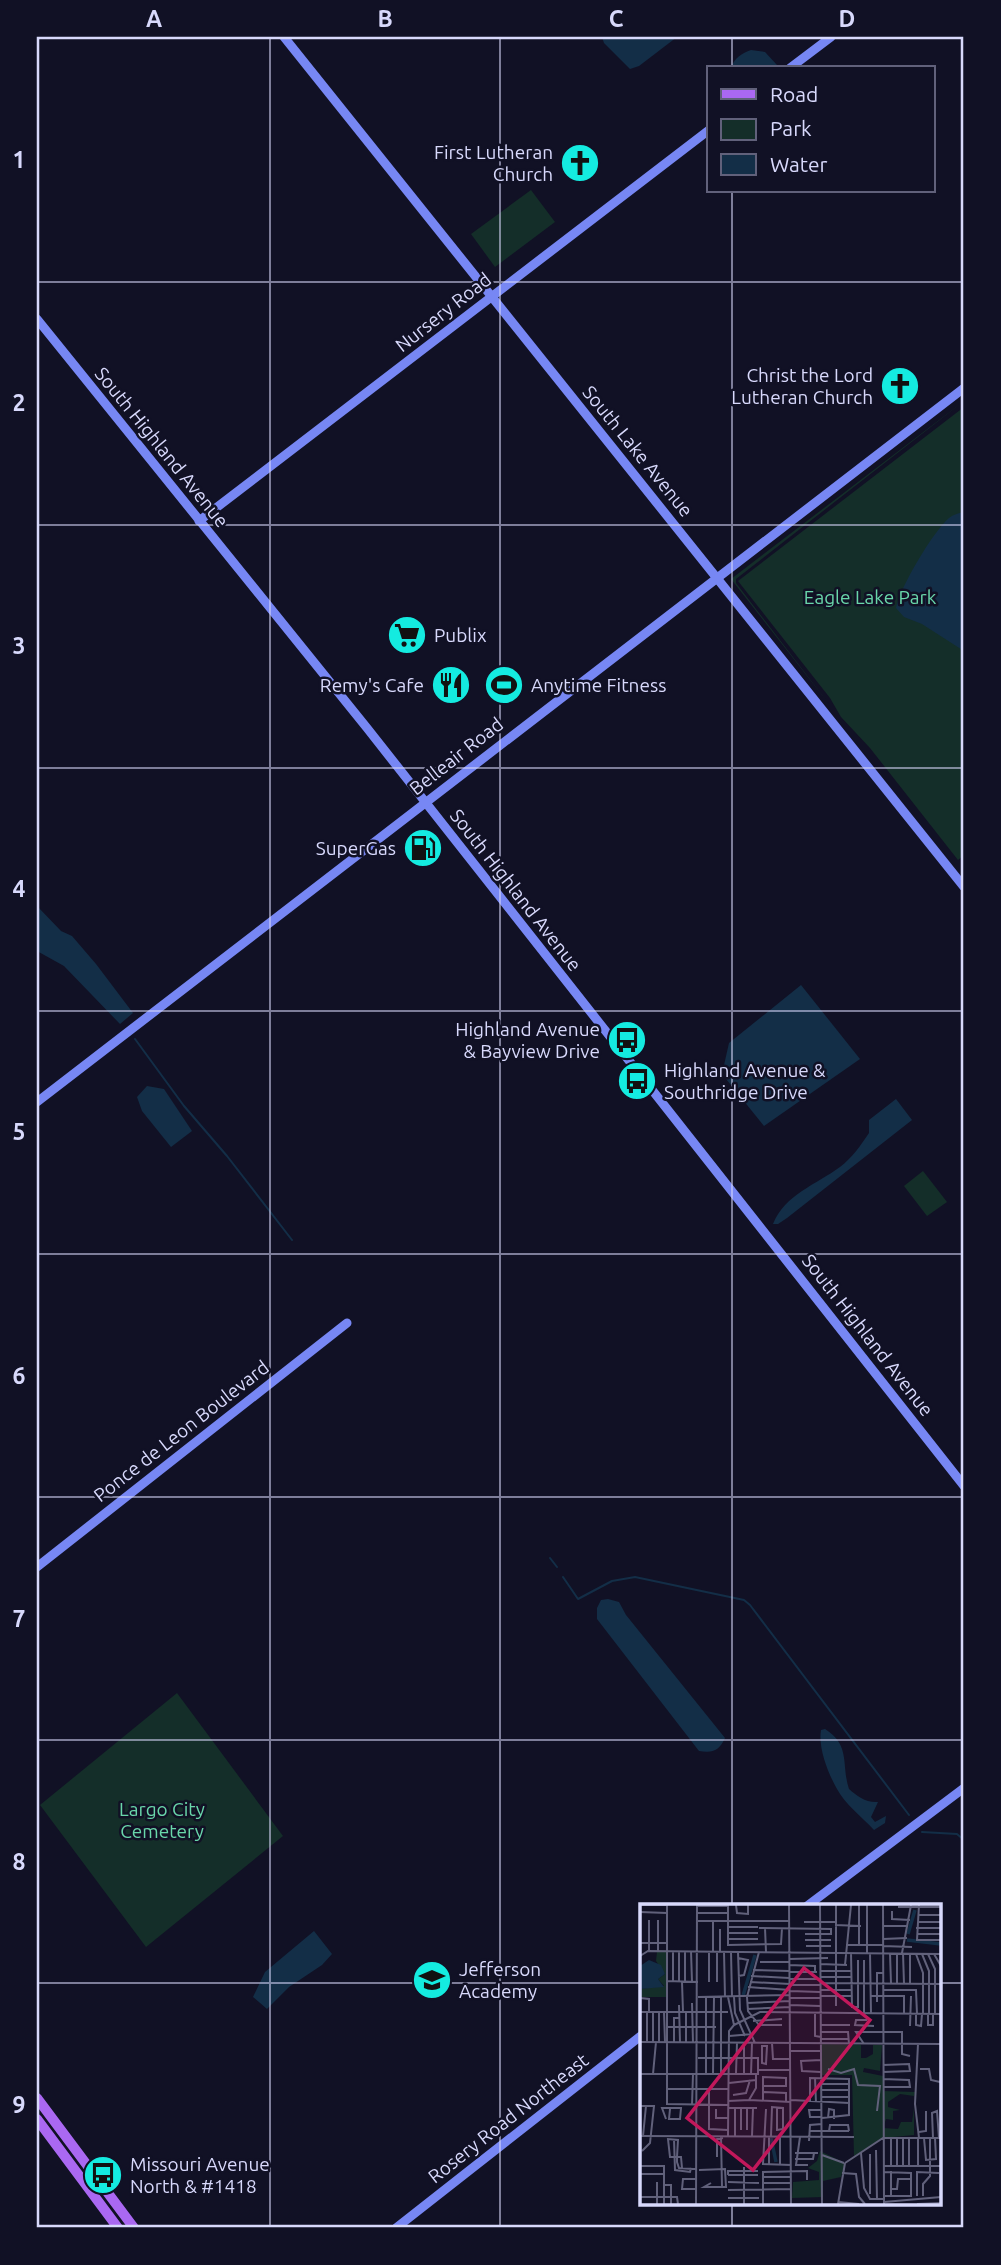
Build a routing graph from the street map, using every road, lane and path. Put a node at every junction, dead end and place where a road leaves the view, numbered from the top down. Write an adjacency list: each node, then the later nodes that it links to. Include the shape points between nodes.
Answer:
1 (284, 37): 5 (street, South Lake Avenue)
2 (831, 37): 3 (street)
3 (793, 66)
4 (707, 132): 5 (street, Nursery Road)
5 (492, 296): 8 (street, Nursery Road); 9 (street, South Lake Avenue)
6 (37, 319): 8 (street, South Highland Avenue)
7 (964, 388): 9 (street, Belleair Road)
8 (199, 521): 10 (street, South Highland Avenue)
9 (717, 578): 10 (street, Belleair Road); 11 (street, South Lake Avenue)
10 (425, 803): 12 (street, Belleair Road); 14 (street, South Highland Avenue)
11 (964, 887)
12 (37, 1102)
13 (347, 1323): 15 (street, Ponce de Leon Boulevard)
14 (964, 1486)
15 (37, 1567)
16 (964, 1788): 17 (street)
17 (810, 1904)
18 (640, 2037): 27 (street, Rosery Road Northeast)
19 (37, 2098): 22 (main road)
20 (37, 2119): 21 (main road)
21 (74, 2168): 22 (main road, via 112,2208); 23 (main road)
22 (124, 2214): 26 (main road)
23 (110, 2217): 24 (main road); 25 (main road)
24 (118, 2228)
25 (127, 2228)
26 (134, 2228)
27 (396, 2228)

